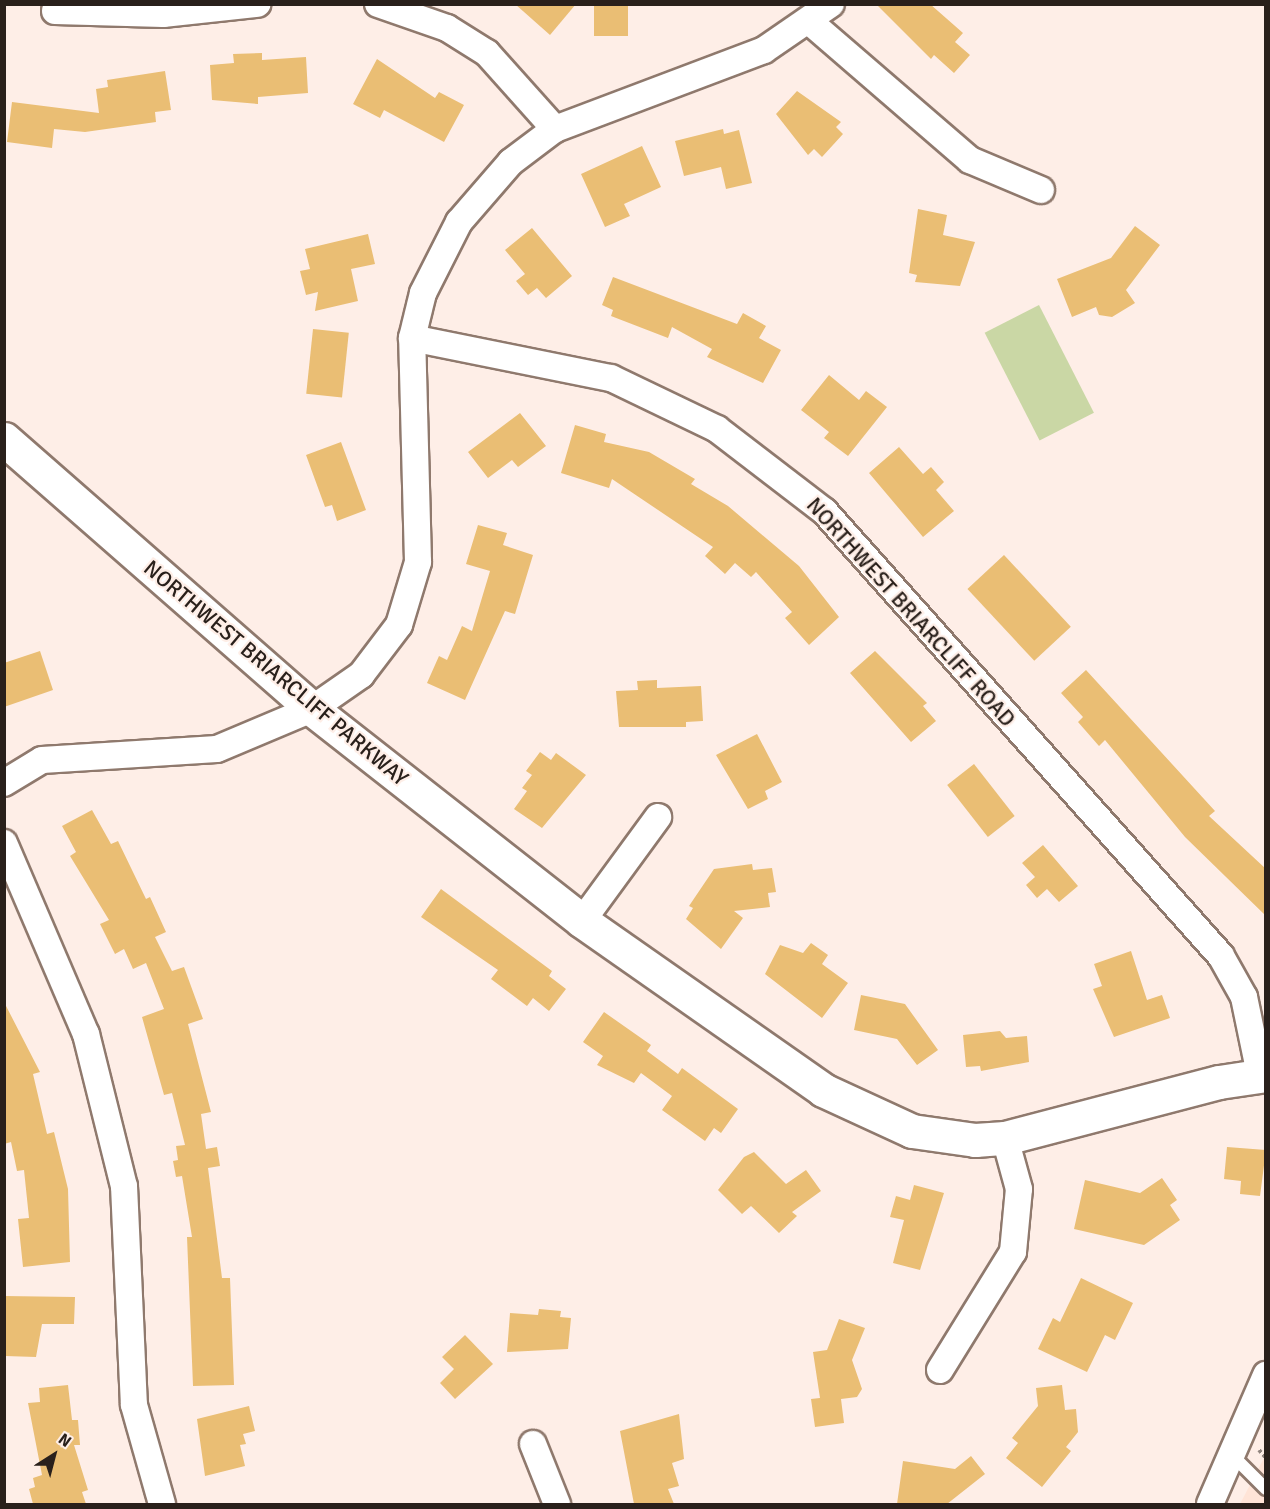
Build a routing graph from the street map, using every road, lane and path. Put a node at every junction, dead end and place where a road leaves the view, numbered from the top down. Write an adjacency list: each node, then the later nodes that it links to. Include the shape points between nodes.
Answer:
1 (257, 4): 4 (street, via 163,14)
2 (378, 4): 6 (street, via 447,28 487,53)
3 (831, 4): 5 (street)
4 (55, 11)
5 (810, 22): 6 (street, via 764,50); 7 (street, via 970,160)
6 (555, 129): 8 (street, via 511,162 459,222 423,293)
7 (1041, 190)
8 (412, 338): 10 (street, via 420,529 410,594 387,647 337,696); 15 (street, NORTHWEST BRIARCLIFF ROAD, via 611,378 717,429 824,511 1221,957 1244,997)
9 (4, 439): 10 (main road, NORTHWEST BRIARCLIFF PARKWAY)
10 (312, 709): 11 (street, via 217,749 42,760); 14 (main road, NORTHWEST BRIARCLIFF PARKWAY)
11 (4, 783)
12 (658, 817): 14 (street)
13 (4, 843): 22 (street, via 86,1034 124,1186 134,1405)
14 (582, 921): 16 (main road, NORTHWEST BRIARCLIFF PARKWAY, via 823,1090 912,1131 975,1140)
15 (1263, 1074): 16 (main road, NORTHWEST BRIARCLIFF PARKWAY)
16 (1005, 1138): 17 (street, via 1019,1189 1013,1252)
17 (940, 1371)
18 (1266, 1375): 20 (street)
19 (533, 1444): 23 (street)
20 (1230, 1452): 21 (lane); 24 (street)
21 (1266, 1489)
22 (162, 1504)
23 (557, 1504)
24 (1210, 1504)

